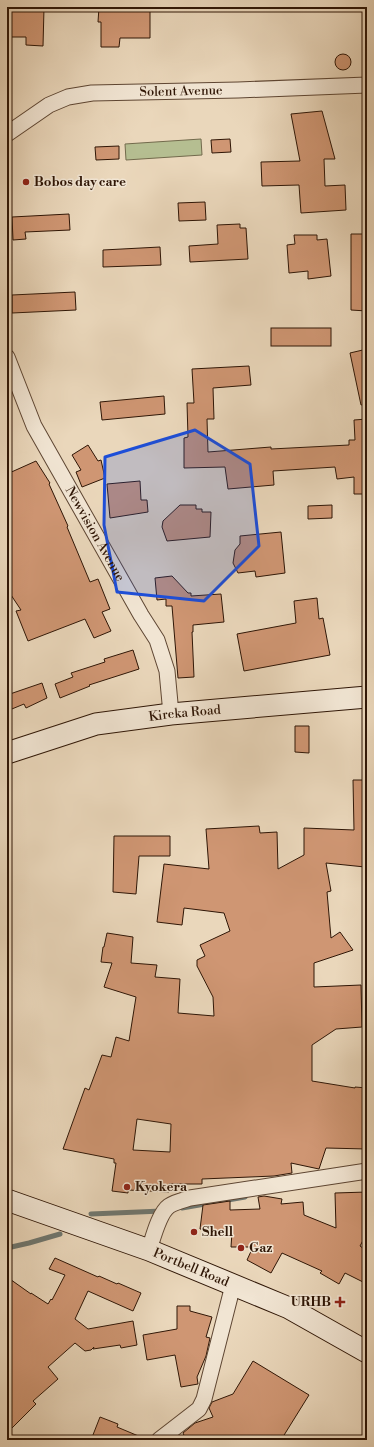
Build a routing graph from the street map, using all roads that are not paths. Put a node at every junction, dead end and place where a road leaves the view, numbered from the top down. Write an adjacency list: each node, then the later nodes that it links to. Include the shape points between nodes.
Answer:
1 (367, 85): 2 (street, Solent Avenue, via 92,93 68,97 49,105)
2 (7, 134)
3 (7, 357): 5 (street, Newvision Avenue, via 34,426 157,640 167,671)
4 (367, 697): 5 (main road, Kireka Road)
5 (171, 714): 6 (main road, Kireka Road, via 96,724)
6 (7, 753)
7 (367, 1171): 9 (street, via 190,1198 164,1210)
8 (7, 1200): 9 (main road, Portbell Road)
9 (149, 1250): 10 (main road, Portbell Road)
10 (233, 1285): 11 (main road, Portbell Road, via 289,1308); 12 (street, via 204,1399 199,1409)
11 (367, 1352)
12 (159, 1440)

